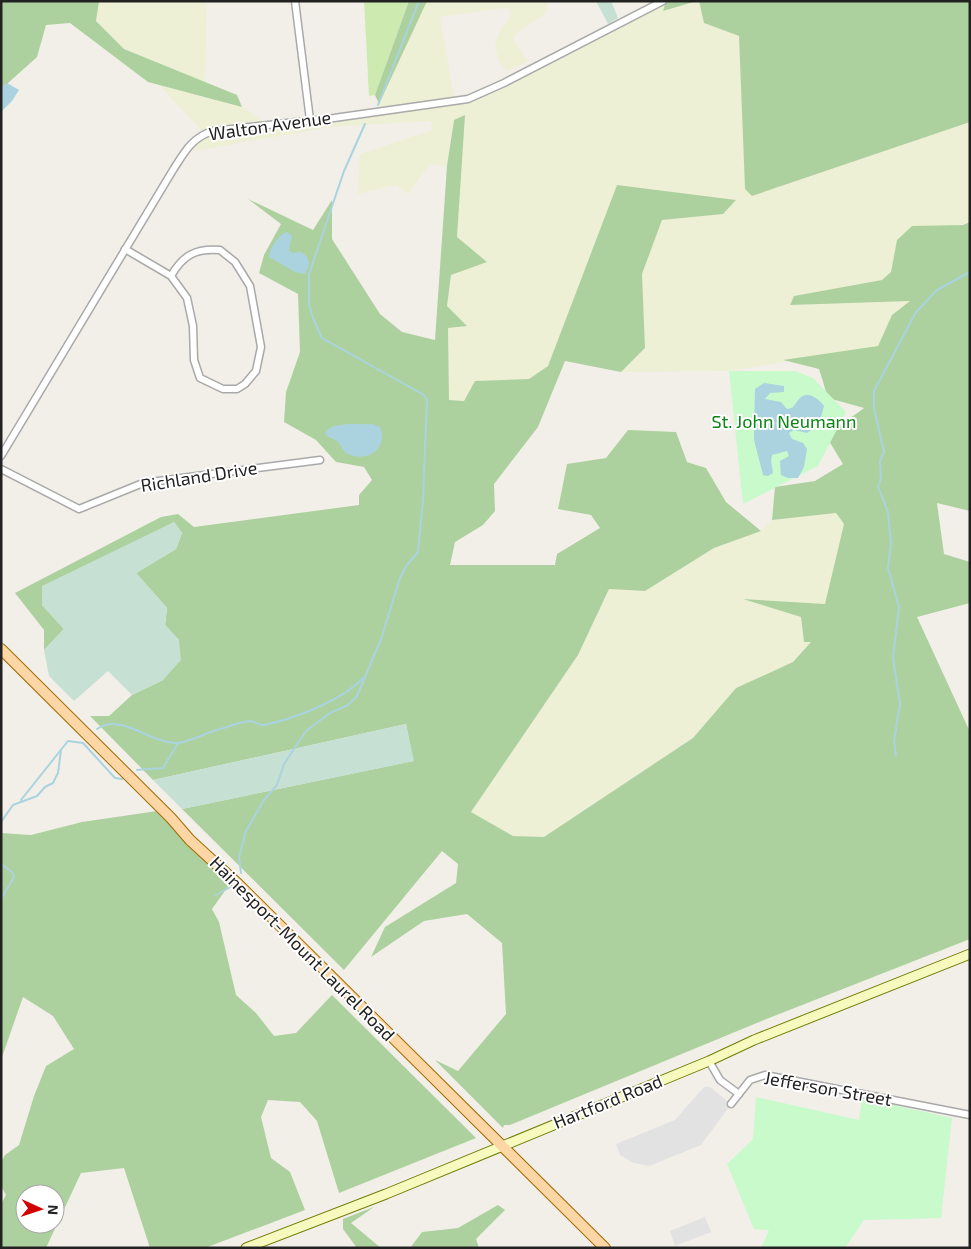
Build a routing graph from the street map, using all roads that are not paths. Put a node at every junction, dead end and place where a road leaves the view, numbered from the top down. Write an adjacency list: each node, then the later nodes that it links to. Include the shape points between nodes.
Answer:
1 (295, 1): 3 (street)
2 (663, 1): 3 (street, Walton Avenue, via 472,97)
3 (310, 120): 4 (street, Walton Avenue, via 213,131 198,137 183,155)
4 (125, 249): 5 (street); 6 (street, Walton Avenue)
5 (171, 276): 5 (street, via 187,298 193,326 194,360 200,378 223,389 237,389 245,384 256,371 261,346 250,286 234,262 220,250 199,250 181,261)
6 (1, 456)
7 (320, 460): 8 (street, Richland Drive, via 143,482 79,509)
8 (1, 469)
9 (1, 648): 15 (main road, Hainesport-Mount Laurel Road, via 190,840)
10 (970, 954): 11 (street, Hartford Road)
11 (709, 1061): 12 (street, Jefferson Street, via 720,1080); 15 (street, Hartford Road)
12 (739, 1094): 13 (street); 14 (street, Jefferson Street, via 753,1077 771,1075)
13 (731, 1104)
14 (970, 1115)
15 (502, 1145): 16 (street, Hartford Road); 17 (main road, Hainesport-Mount Laurel Road)
16 (246, 1248)
17 (605, 1248)

